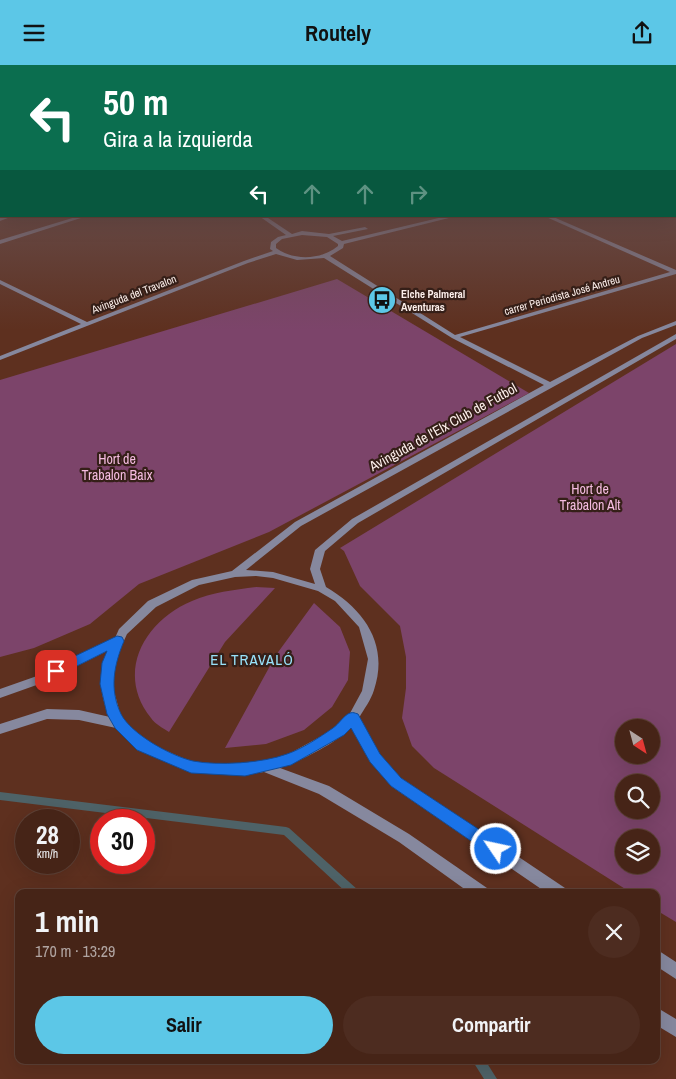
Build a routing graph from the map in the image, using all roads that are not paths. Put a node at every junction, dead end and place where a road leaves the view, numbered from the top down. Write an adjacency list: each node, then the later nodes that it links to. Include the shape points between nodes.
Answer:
1 (22, 235): 6 (street)
2 (289, 235): 8 (street, via 273,243)
3 (328, 235): 7 (street)
4 (369, 235): 7 (street)
5 (591, 235): 10 (street)
6 (0, 242)
7 (341, 243): 9 (street, via 338,251)
8 (276, 252): 9 (street, via 302,258); 13 (street, Avinguda del Travalon)
9 (325, 256): 15 (street)
10 (676, 272): 15 (street, carrer Periodista José Andreu)
11 (0, 282): 13 (street)
12 (676, 323): 17 (street, Avinguda de l'Elx Club de Futbol, via 640,337)
13 (86, 324): 16 (street, Avinguda del Travalon)
14 (676, 336): 19 (street, via 355,521 320,550 315,569)
15 (454, 337): 17 (street)
16 (0, 358)
17 (550, 385): 18 (street, Avinguda de l'Elx Club de Futbol, via 298,525)
18 (235, 574): 19 (street, via 273,575); 20 (street, via 196,582 152,604)
19 (322, 589): 22 (street, via 339,599 364,626 374,659 368,691)
20 (117, 641): 21 (street, via 42,679); 23 (street, via 108,663 106,684)
21 (0, 694)
22 (353, 718): 25 (street, via 340,731 291,759); 27 (street, via 375,758 396,782)
23 (120, 724): 24 (street, via 79,715 47,714); 25 (street, via 142,745 191,767 245,770)
24 (0, 729)
25 (264, 767): 26 (street, via 324,790 404,838)
26 (476, 889)
27 (554, 889)
28 (660, 960): 29 (street)
29 (676, 971)
30 (660, 1018): 31 (street)
31 (676, 1029)

